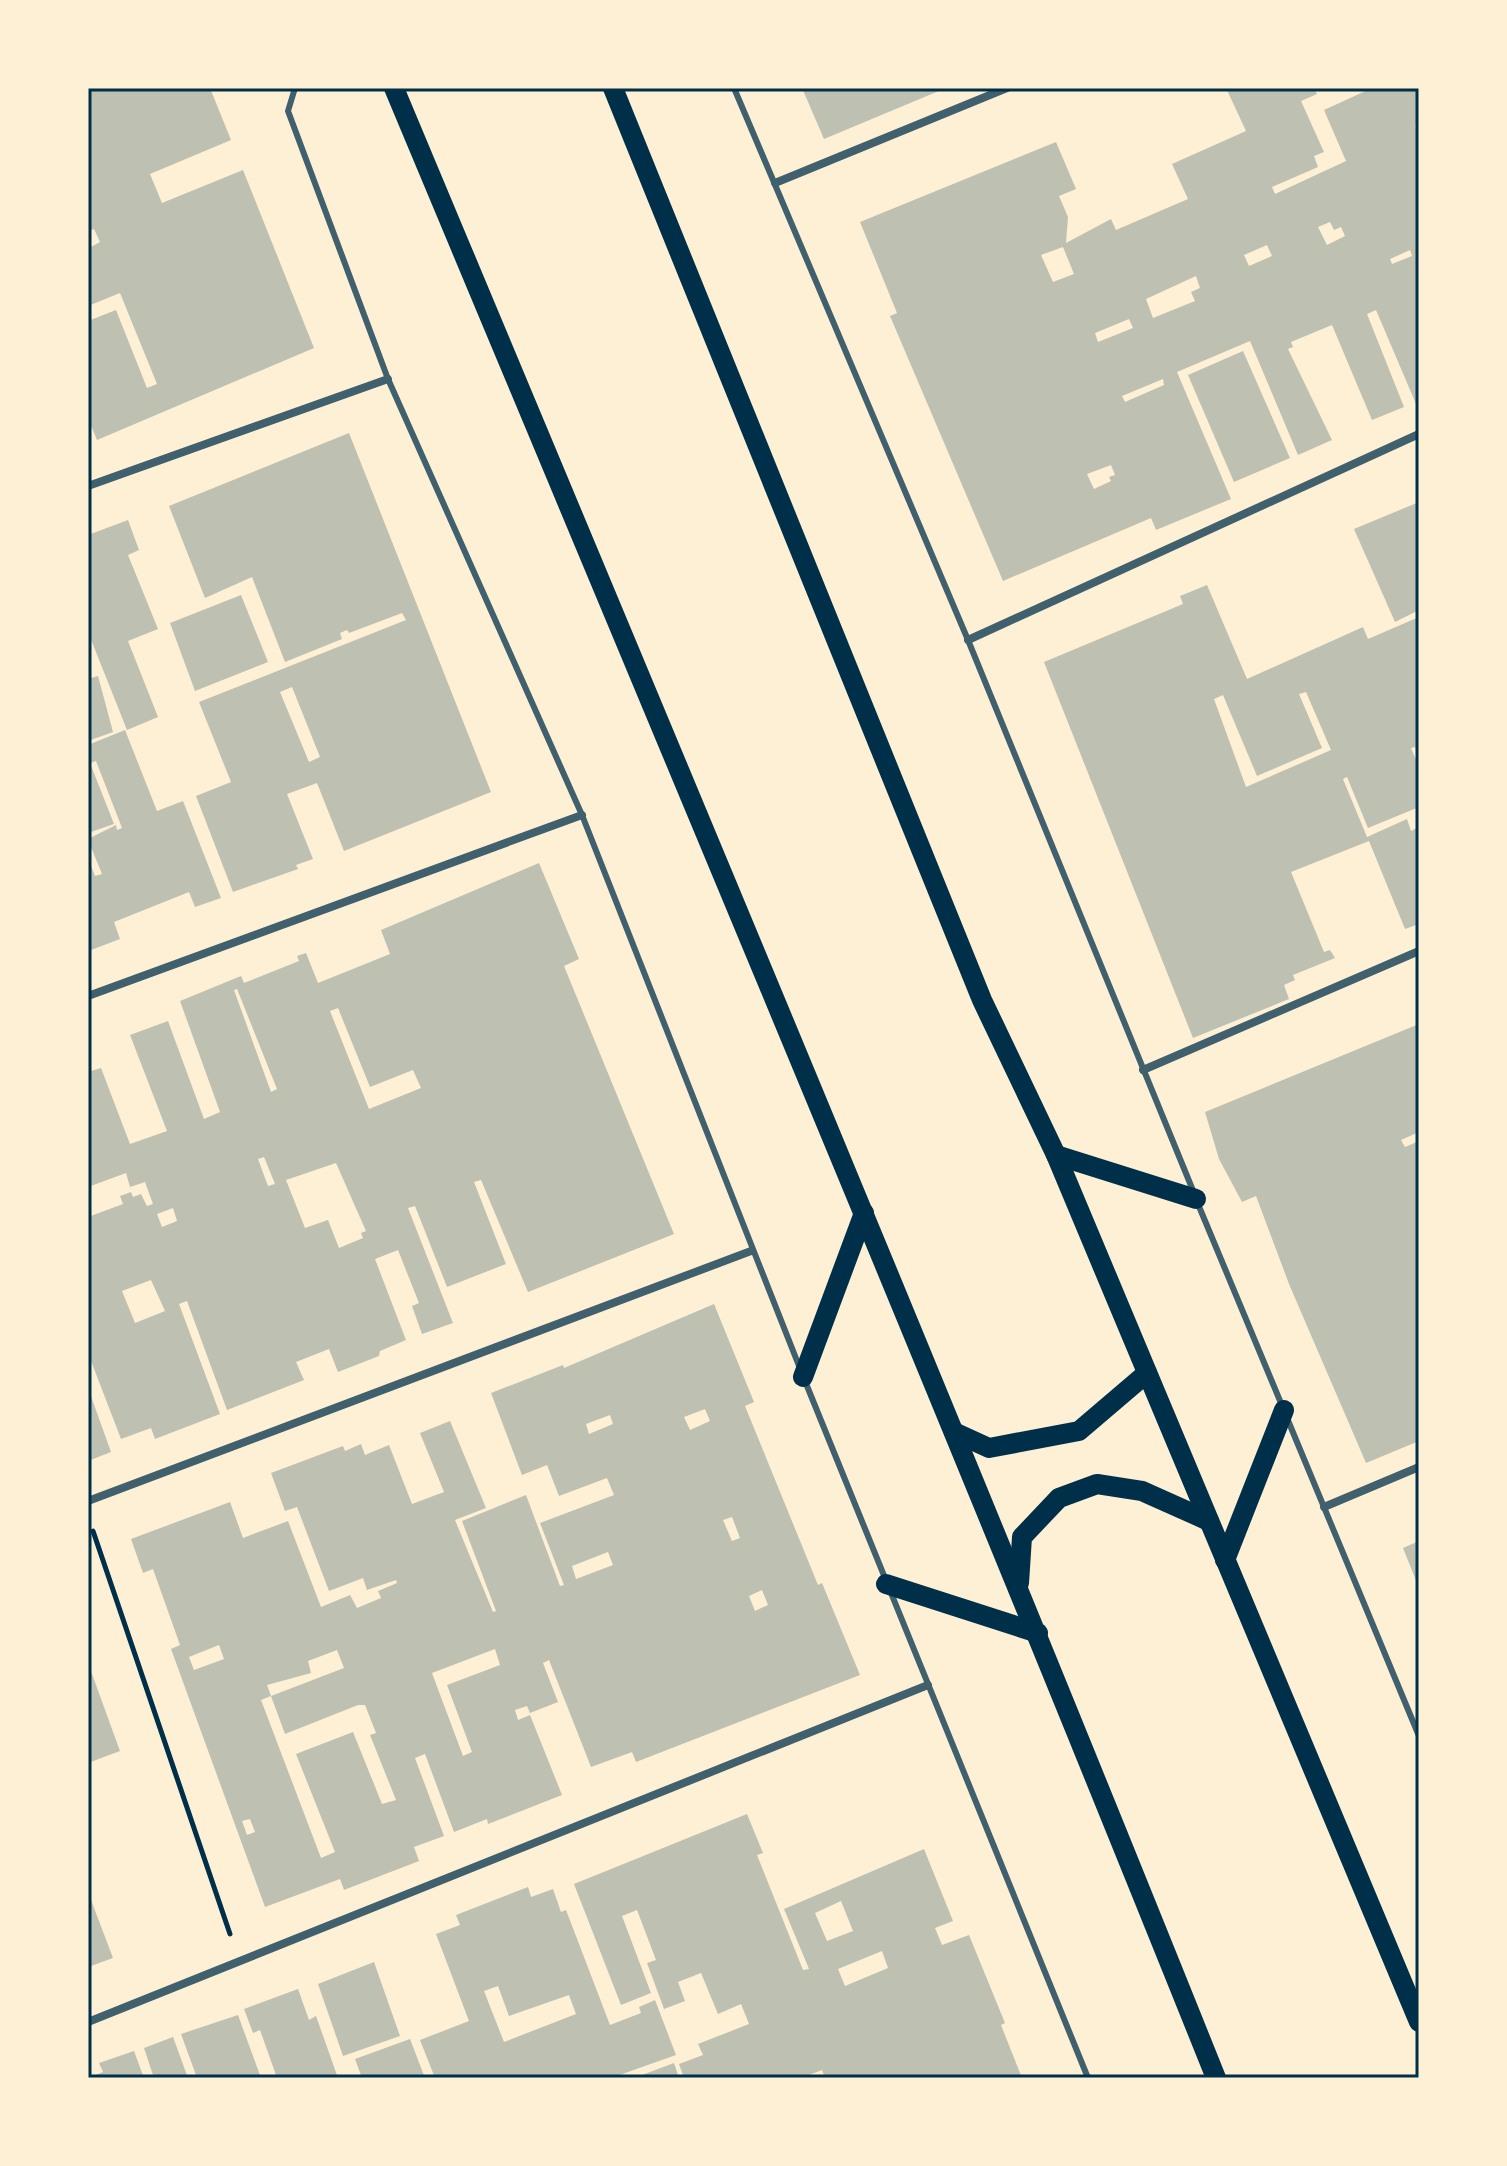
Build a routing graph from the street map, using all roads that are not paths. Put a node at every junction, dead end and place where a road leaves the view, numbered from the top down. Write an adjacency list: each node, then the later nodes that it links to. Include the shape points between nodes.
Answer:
1 (295, 88): 7 (lane, via 288,111)
2 (394, 88): 17 (main road)
3 (613, 88): 15 (main road, via 982,1000)
4 (734, 88): 6 (lane)
5 (1007, 88): 6 (street)
6 (775, 183): 10 (lane)
7 (388, 379): 9 (street); 11 (lane)
8 (1419, 434): 10 (street)
9 (88, 486)
10 (968, 640): 14 (lane)
11 (582, 815): 13 (street); 18 (lane)
12 (1419, 951): 14 (street)
13 (88, 996)
14 (1143, 1070): 16 (lane)
15 (1056, 1155): 16 (main road); 19 (main road)
16 (1196, 1199): 21 (lane)
17 (864, 1213): 20 (main road); 22 (main road)
18 (751, 1251): 20 (lane); 24 (street)
19 (1147, 1373): 22 (main road, via 1079,1431 989,1448); 26 (main road)
20 (803, 1377): 28 (lane)
21 (1284, 1410): 25 (lane); 27 (main road)
22 (954, 1432): 29 (main road)
23 (1419, 1467): 25 (street)
24 (88, 1501)
25 (1324, 1507): 32 (lane)
26 (1209, 1521): 27 (main road); 29 (main road, via 1142,1491 1097,1484 1059,1498 1022,1537)
27 (1225, 1560): 34 (main road)
28 (886, 1584): 30 (main road); 31 (lane)
29 (1019, 1588): 30 (main road)
30 (1038, 1633): 36 (main road)
31 (928, 1685): 33 (street); 35 (lane)
32 (1419, 1736)
33 (88, 2022)
34 (1419, 2022)
35 (1088, 2078)
36 (1216, 2078)

